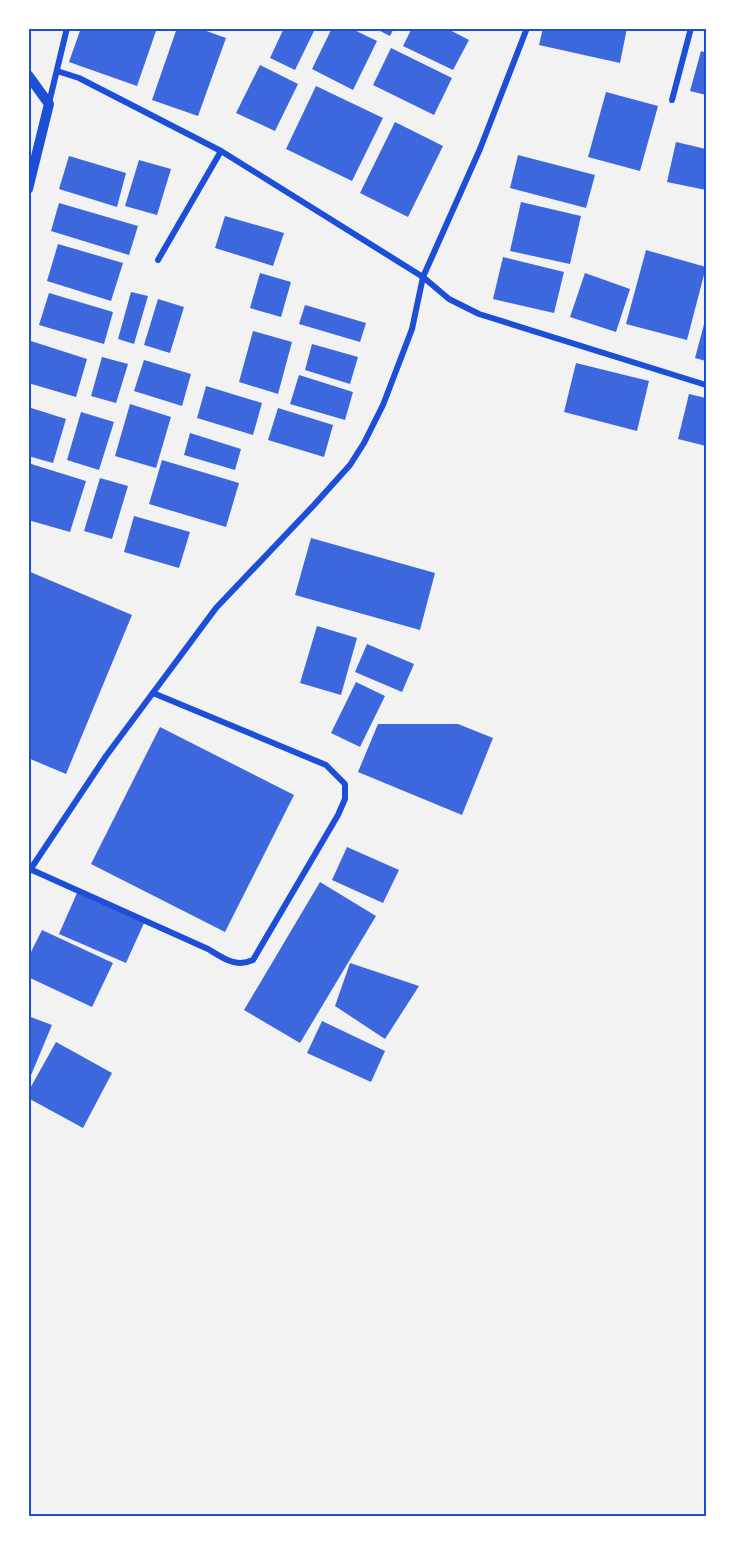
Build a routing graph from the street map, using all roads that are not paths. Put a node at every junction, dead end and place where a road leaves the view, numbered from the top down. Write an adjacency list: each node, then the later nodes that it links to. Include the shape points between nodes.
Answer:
1 (67, 28): 4 (street)
2 (527, 28): 11 (street, via 480,149)
3 (691, 28): 6 (street)
4 (57, 71): 7 (street); 8 (street, via 79,78)
5 (28, 75): 7 (street)
6 (672, 100)
7 (49, 104): 9 (street)
8 (221, 151): 10 (street); 11 (street)
9 (28, 189)
10 (158, 260)
11 (423, 277): 12 (street, via 449,300 479,314); 13 (street, via 412,329 383,405 350,465 216,608)
12 (706, 385)
13 (153, 693): 14 (street); 14 (street, via 326,765 345,784 345,799 338,815 253,960 244,964 231,962)
14 (30, 871)

